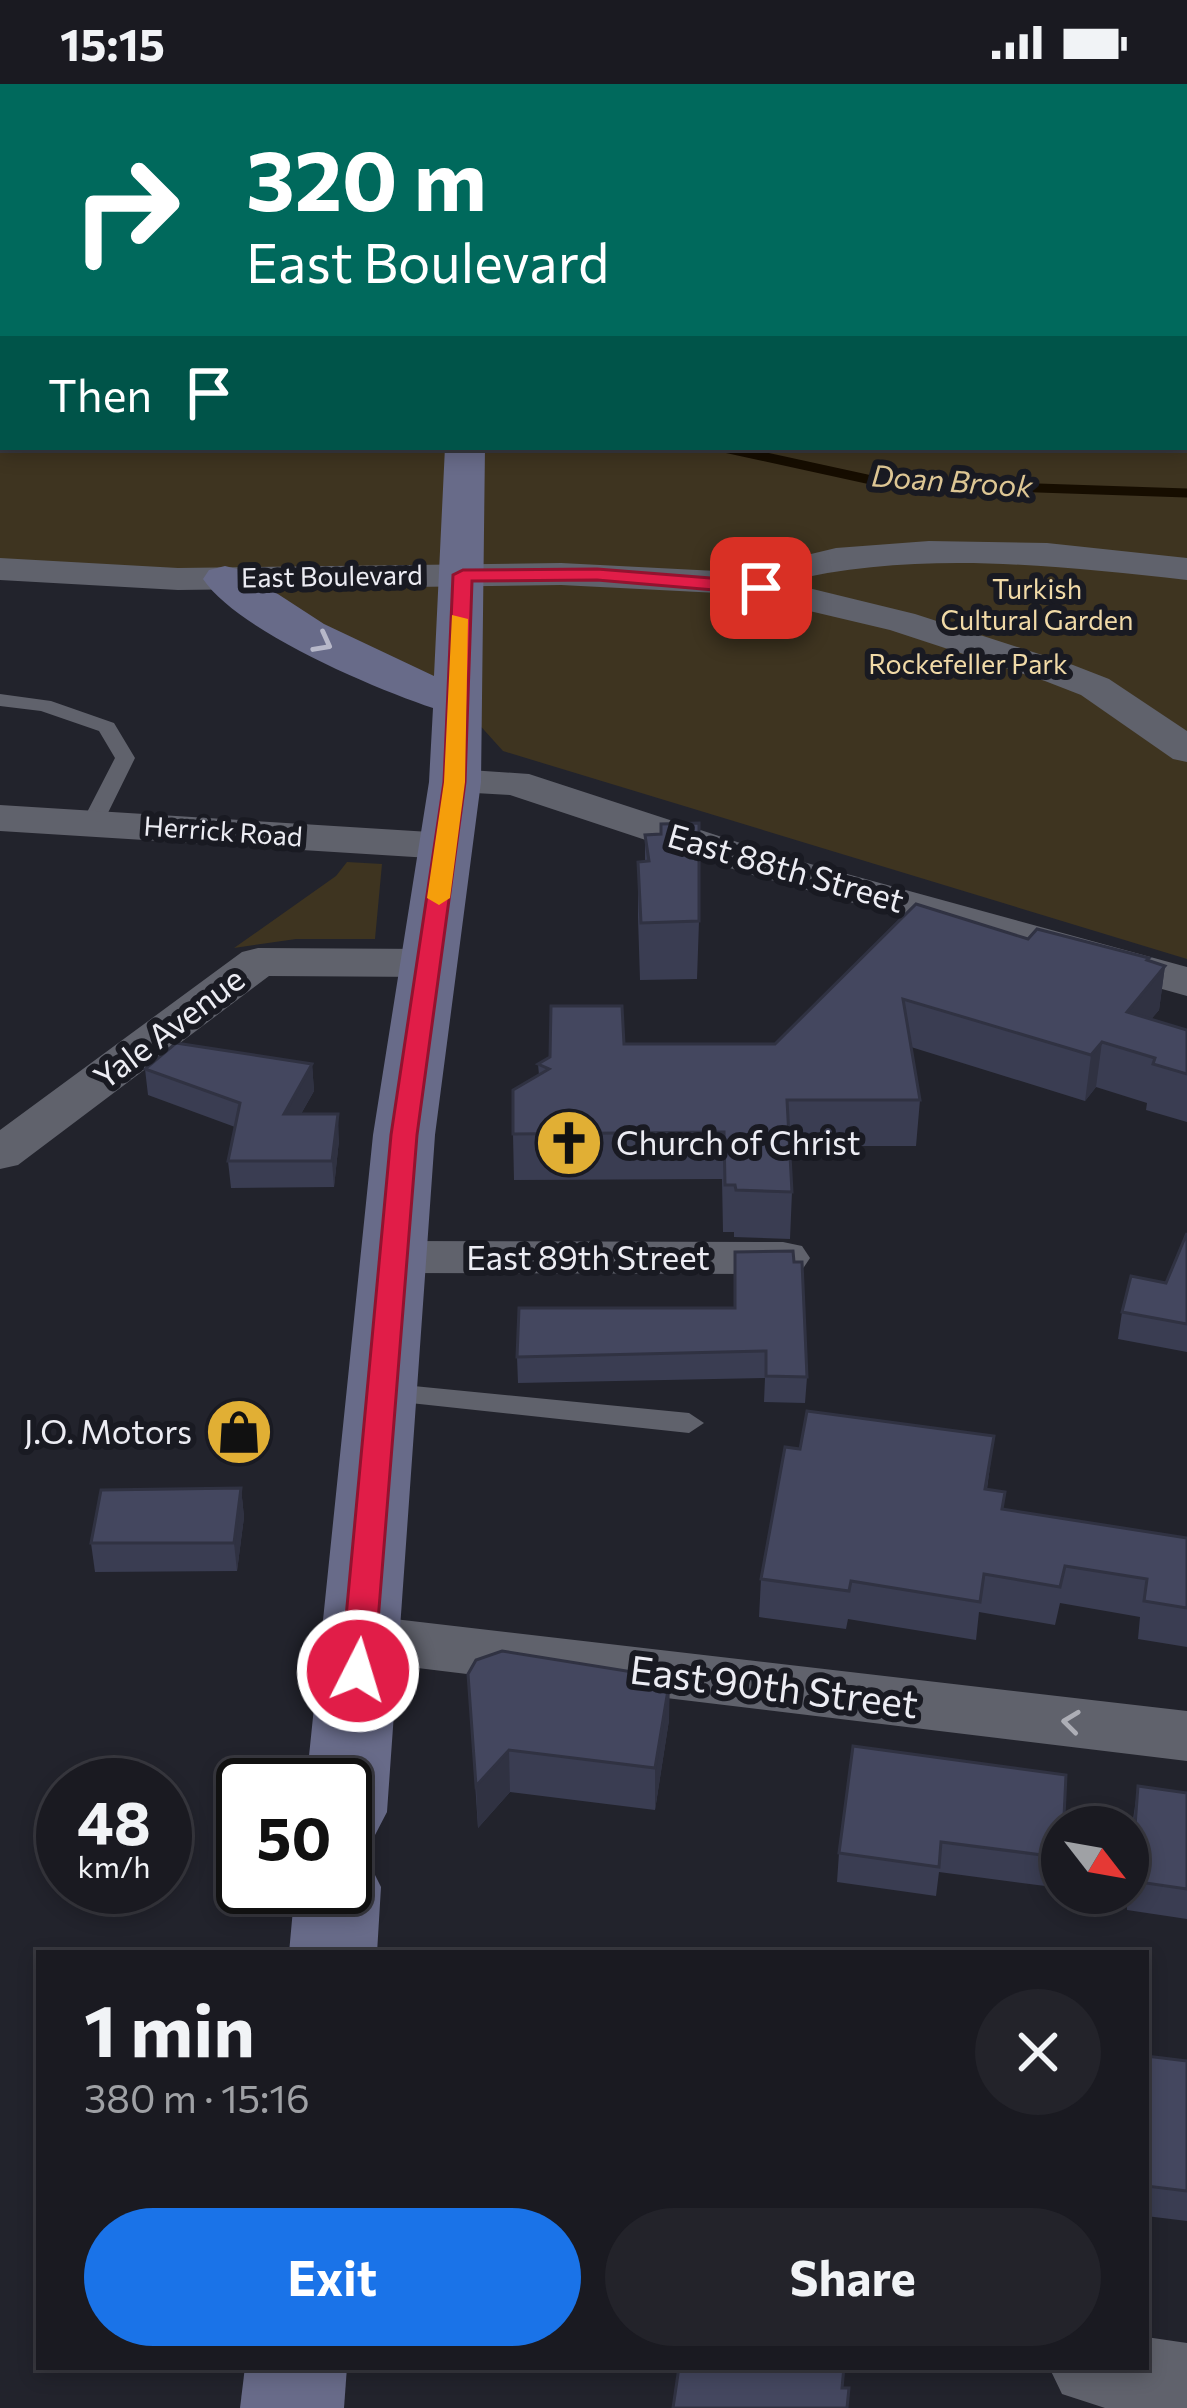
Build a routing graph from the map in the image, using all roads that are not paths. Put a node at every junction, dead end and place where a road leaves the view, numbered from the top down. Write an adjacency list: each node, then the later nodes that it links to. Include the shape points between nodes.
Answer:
1 (465, 450): 4 (main road)
2 (0, 569): 5 (street, East Boulevard)
3 (1187, 569): 6 (street, East Boulevard, via 1047,554 911,553 836,559)
4 (463, 575): 5 (street, East Boulevard); 6 (street, East Boulevard); 8 (main road)
5 (225, 579): 8 (main road, one-way to 8, via 327,646)
6 (736, 583): 9 (street, East Boulevard, via 902,622 1059,673 1095,687)
7 (0, 700): 12 (lane, via 107,727 125,758)
8 (458, 700): 10 (main road)
9 (1187, 751)
10 (450, 814): 12 (street, Herrick Road); 13 (main road); 14 (street, East 88th Street, via 514,783 758,863)
11 (0, 818): 12 (street, Herrick Road)
12 (93, 822)
13 (430, 964): 15 (street, Yale Avenue, via 258,962); 16 (main road)
14 (1187, 982)
15 (0, 1154)
16 (394, 1257): 17 (street, East 89th Street); 18 (main road)
17 (783, 1258)
18 (382, 1392): 19 (lane); 20 (main road)
19 (689, 1423)
20 (360, 1638): 21 (street, East 90th Street, one-way to 20); 22 (main road)
21 (1187, 1736)
22 (350, 1758)
23 (336, 1914): 24 (main road)
24 (333, 1950)
25 (296, 2370): 28 (main road)
26 (1111, 2370): 27 (street)
27 (1187, 2381)
28 (292, 2408)

